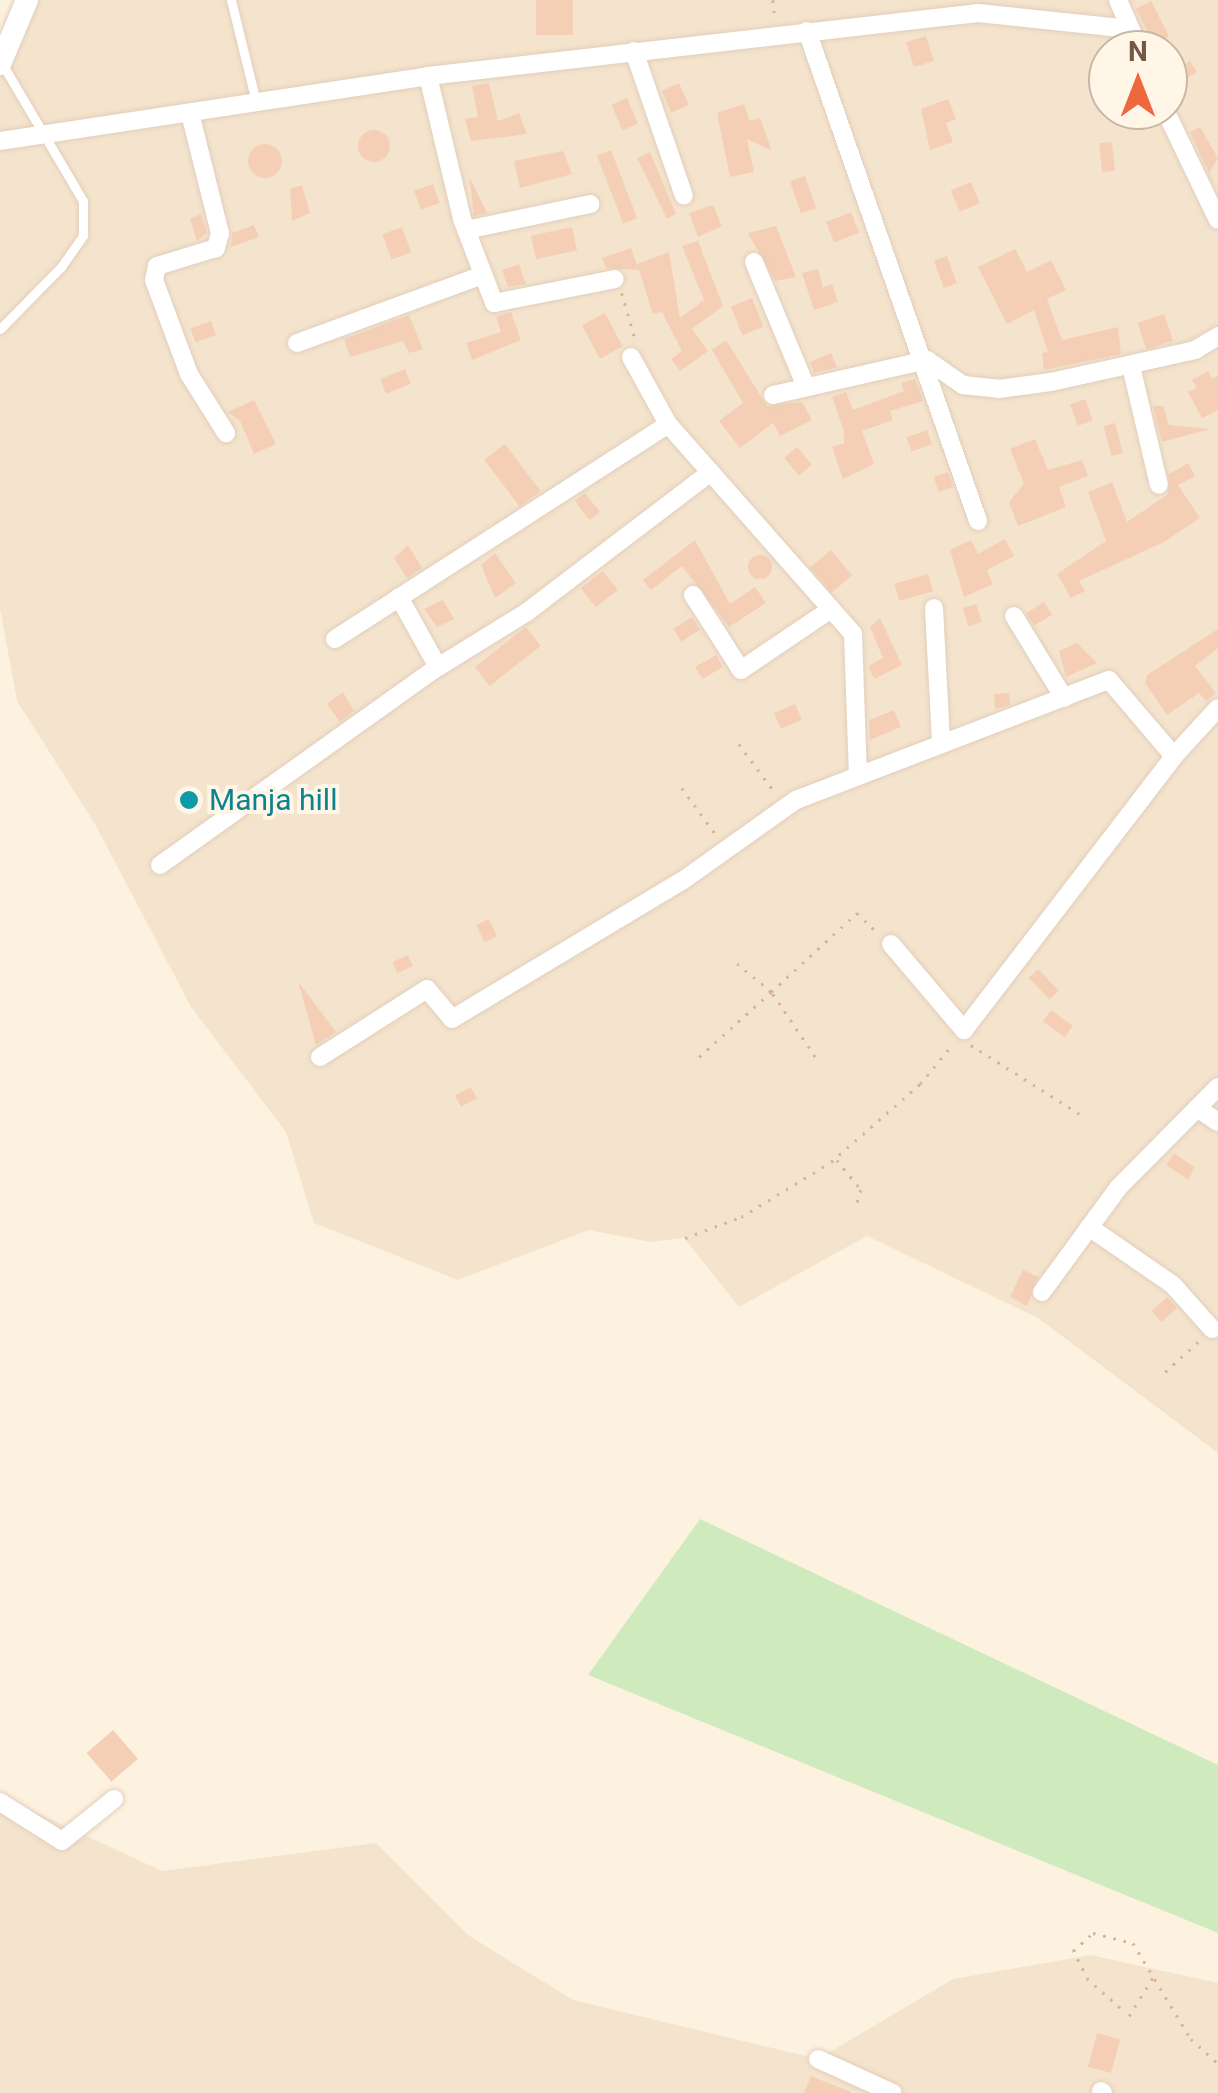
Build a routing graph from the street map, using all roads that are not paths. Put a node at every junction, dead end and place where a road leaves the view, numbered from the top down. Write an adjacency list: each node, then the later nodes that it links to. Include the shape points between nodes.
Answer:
1 (26, 0): 7 (street)
2 (231, 0): 9 (lane)
3 (1124, 2): 4 (street)
4 (1130, 28): 5 (street, via 978,13)
5 (806, 31): 6 (street); 25 (street)
6 (634, 52): 8 (street); 14 (street)
7 (0, 63): 12 (lane)
8 (428, 76): 9 (street); 17 (street)
9 (256, 102): 10 (street)
10 (190, 113): 12 (street); 30 (street, via 220,233 216,248 157,266 154,280 189,374)
11 (1175, 130): 16 (street)
12 (45, 138): 13 (street); 21 (lane, via 83,201 82,235 61,267)
13 (0, 142)
14 (684, 196)
15 (590, 204): 17 (street)
16 (1218, 220)
17 (466, 230): 19 (street)
18 (754, 262): 27 (street)
19 (483, 275): 20 (street, via 494,303); 23 (street)
20 (615, 279)
21 (0, 329)
22 (1218, 336): 26 (street, via 1195,350)
23 (296, 343)
24 (631, 358): 29 (street)
25 (927, 360): 26 (street, via 963,384 998,389); 27 (street); 33 (street)
26 (1130, 366): 32 (street)
27 (806, 387): 28 (street)
28 (773, 395)
29 (668, 424): 31 (street); 35 (street)
30 (226, 433)
31 (711, 472): 37 (street); 40 (street, via 527,612)
32 (1160, 485)
33 (978, 521)
34 (694, 595): 37 (street, via 741,670)
35 (399, 597): 39 (street); 40 (street)
36 (934, 608): 43 (street)
37 (831, 610): 45 (street, via 853,634)
38 (1014, 616): 41 (street)
39 (335, 639)
40 (438, 666): 46 (street)
41 (1064, 698): 43 (street); 44 (street, via 1109,680)
42 (1218, 708): 44 (street)
43 (941, 742): 45 (street)
44 (1174, 756): 47 (street, via 964,1030)
45 (858, 775): 48 (street, via 786,808 452,1019 427,990)
46 (160, 865)
47 (891, 944)
48 (320, 1057)
49 (1218, 1086): 50 (street)
50 (1197, 1108): 51 (street); 52 (street, via 1118,1188)
51 (1218, 1122)
52 (1089, 1228): 53 (street); 54 (street, via 1173,1285)
53 (1042, 1292)
54 (1212, 1329)
55 (114, 1799): 56 (street, via 62,1840)
56 (0, 1802)
57 (818, 2058): 58 (street)
58 (894, 2093)

